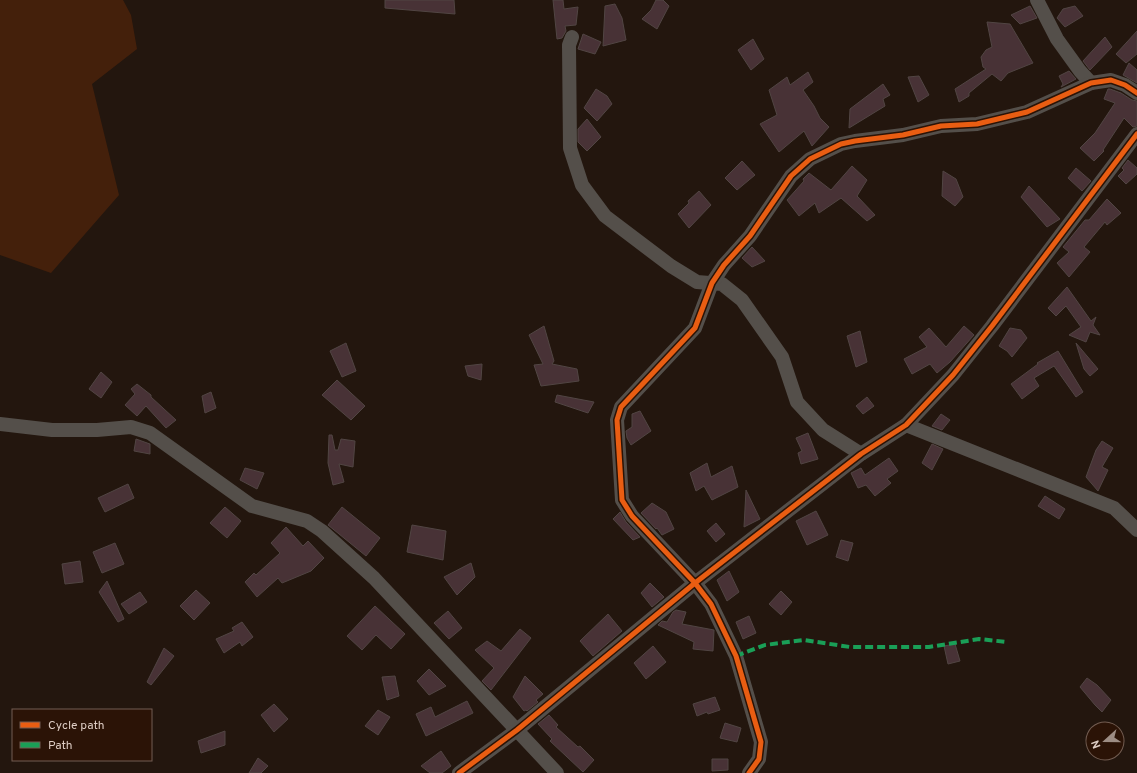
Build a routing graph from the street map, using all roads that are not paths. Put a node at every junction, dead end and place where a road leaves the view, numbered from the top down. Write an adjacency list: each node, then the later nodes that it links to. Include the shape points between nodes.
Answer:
1 (1036, 0): 3 (street, via 1058,39)
2 (572, 37): 6 (street, via 569,45 570,148 582,185 605,216 647,248 698,282)
3 (1091, 83): 4 (street, via 1111,80); 6 (street, via 1027,112 978,124 941,126 903,135 841,144 810,159 791,176 750,236)
4 (1137, 93)
5 (1137, 134): 8 (street, via 953,376)
6 (712, 283): 9 (street, via 722,284 742,300 782,357 797,402 823,430); 11 (street, via 695,328 621,407 617,420 622,500 632,516)
7 (0, 424): 12 (street, via 59,430 131,427 150,433 252,506 307,521 322,531 374,578)
8 (906, 425): 9 (street); 10 (street, via 1114,508)
9 (861, 454): 11 (street)
10 (1137, 530)
11 (695, 583): 12 (street); 15 (street, via 711,604 736,656 761,742 759,759)
12 (517, 730): 13 (street); 14 (street)
13 (459, 773)
14 (557, 773)
15 (749, 773)

